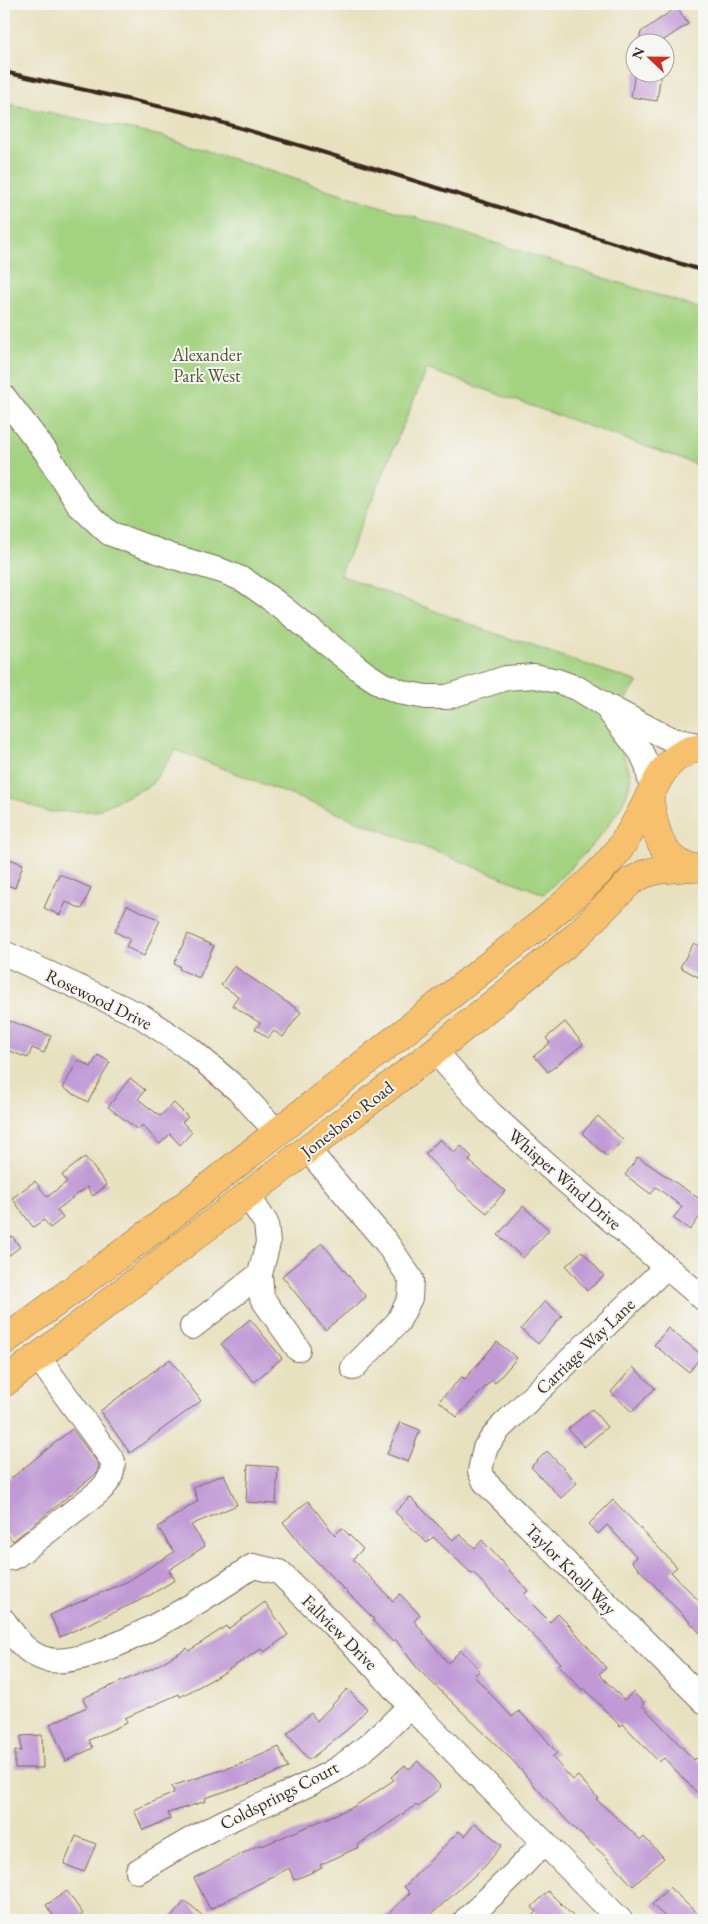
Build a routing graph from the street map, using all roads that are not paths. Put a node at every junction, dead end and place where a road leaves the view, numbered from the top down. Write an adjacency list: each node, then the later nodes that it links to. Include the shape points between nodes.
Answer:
1 (4, 397): 2 (street, via 46,452 78,504 110,532 244,580 383,685 404,693 447,697 506,678 534,676 577,688)
2 (605, 705): 3 (street, via 673,740); 4 (street, via 641,752)
3 (704, 746): 4 (main road, Jonesboro Road, via 674,760 658,777)
4 (651, 793): 5 (main road, via 658,839 668,854 682,864); 8 (main road, Jonesboro Road, via 617,852 581,890)
5 (697, 868): 7 (main road, Jonesboro Road, via 658,870 631,881 576,937)
6 (4, 953): 8 (street, Rosewood Drive, via 141,1016 190,1049 238,1090)
7 (435, 1051): 9 (main road, Jonesboro Road); 11 (street, Whisper Wind Drive, via 489,1112)
8 (278, 1133): 15 (main road, Jonesboro Road)
9 (308, 1150): 10 (main road, Jonesboro Road); 18 (street, via 386,1242 412,1279 410,1298 398,1322)
10 (248, 1196): 12 (street, via 266,1223 268,1243); 17 (main road, Jonesboro Road)
11 (666, 1267): 13 (street, Whisper Wind Drive); 20 (street, Carriage Way Lane)
12 (260, 1274): 14 (street); 16 (street, via 262,1298)
13 (704, 1299)
14 (192, 1327)
15 (4, 1341)
16 (298, 1349)
17 (38, 1358): 19 (main road, Jonesboro Road); 21 (street, via 113,1461 113,1473 106,1486 17,1555)
18 (353, 1368)
19 (4, 1383)
20 (504, 1424): 23 (street, Taylor Knoll Way, via 485,1448 480,1471 485,1482)
21 (4, 1558)
22 (4, 1621): 24 (street, Fallview Drive, via 20,1645 45,1659 67,1661 99,1653 159,1624 217,1592 253,1566 279,1572 366,1657)
23 (704, 1702)
24 (410, 1706): 25 (street, Fallview Drive); 26 (street, Coldsprings Court, via 381,1735 336,1769 287,1795 234,1817)
25 (544, 1842): 27 (street); 28 (street, Fallview Drive)
26 (138, 1871)
27 (466, 1920)
28 (620, 1920)

